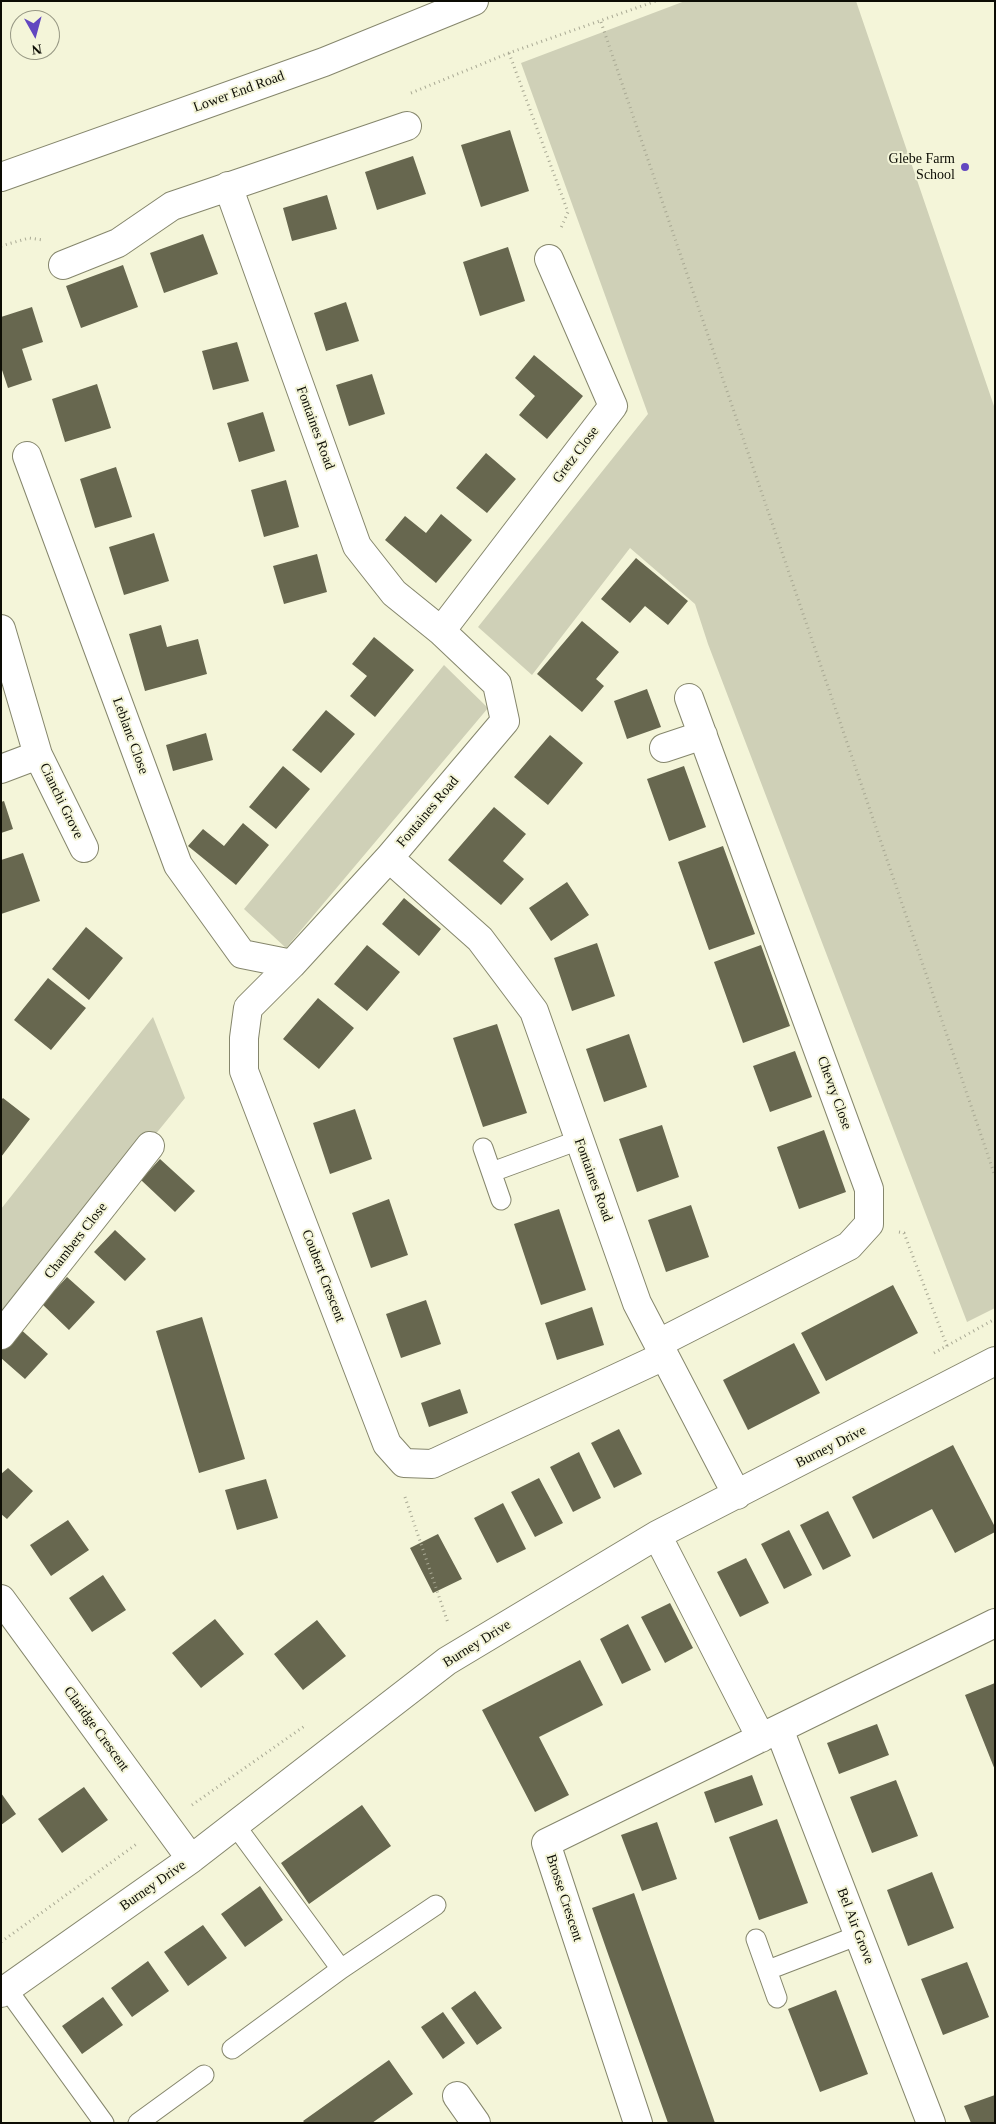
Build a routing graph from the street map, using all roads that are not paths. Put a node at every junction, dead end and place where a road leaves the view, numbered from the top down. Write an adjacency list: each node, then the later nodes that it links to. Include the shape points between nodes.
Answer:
1 (474, 1): 3 (street, Lower End Road, via 324,62)
2 (407, 126): 4 (street)
3 (1, 177)
4 (228, 186): 6 (street, via 172,206 118,243); 9 (street, Fontaines Road, via 358,546 394,593)
5 (549, 259): 9 (street, Gretz Close, via 613,406)
6 (62, 265)
7 (27, 456): 17 (street, Leblanc Close, via 178,865 242,954)
8 (1, 629): 13 (street, Cianchi Grove)
9 (441, 631): 16 (street, Fontaines Road, via 497,684 505,721)
10 (690, 698): 11 (street, Chevry Close)
11 (703, 735): 12 (street); 24 (street, Chevry Close, via 869,1189 869,1224 849,1246)
12 (664, 748)
13 (38, 755): 14 (street, Cianchi Grove); 15 (street, Cianchi Grove)
14 (1, 769)
15 (84, 848)
16 (390, 858): 17 (street, Coubert Crescent); 18 (street, Fontaines Road, via 480,939 534,1011)
17 (292, 964): 24 (street, Coubert Crescent, via 248,1008 244,1071 387,1444 404,1464 432,1464)
18 (579, 1140): 21 (lane); 24 (street, Fontaines Road, via 638,1303)
19 (150, 1146): 23 (street, Chambers Close)
20 (483, 1148): 21 (lane)
21 (492, 1172): 22 (lane)
22 (501, 1200)
23 (1, 1335)
24 (661, 1349): 26 (street, Fontaines Road)
25 (995, 1361): 26 (street, Burney Drive)
26 (737, 1495): 27 (street, Burney Drive)
27 (657, 1535): 30 (street, Bel Air Grove); 31 (street, Burney Drive, via 459,1654)
28 (1, 1599): 32 (street, Claridge Crescent)
29 (995, 1623): 30 (street)
30 (770, 1733): 34 (street, Bel Air Grove); 46 (street, Brosse Crescent, via 546,1843)
31 (235, 1825): 32 (street, Burney Drive); 36 (lane)
32 (191, 1860): 38 (street, Burney Drive)
33 (436, 1905): 36 (lane)
34 (859, 1935): 37 (lane); 47 (street, Bel Air Grove)
35 (756, 1939): 37 (lane)
36 (341, 1969): 40 (lane)
37 (768, 1970): 39 (lane)
38 (4, 1991): 43 (lane)
39 (777, 1998)
40 (232, 2049)
41 (204, 2075): 44 (lane)
42 (457, 2096): 45 (street)
43 (104, 2123)
44 (138, 2123)
45 (476, 2123)
46 (638, 2123)
47 (931, 2123)

